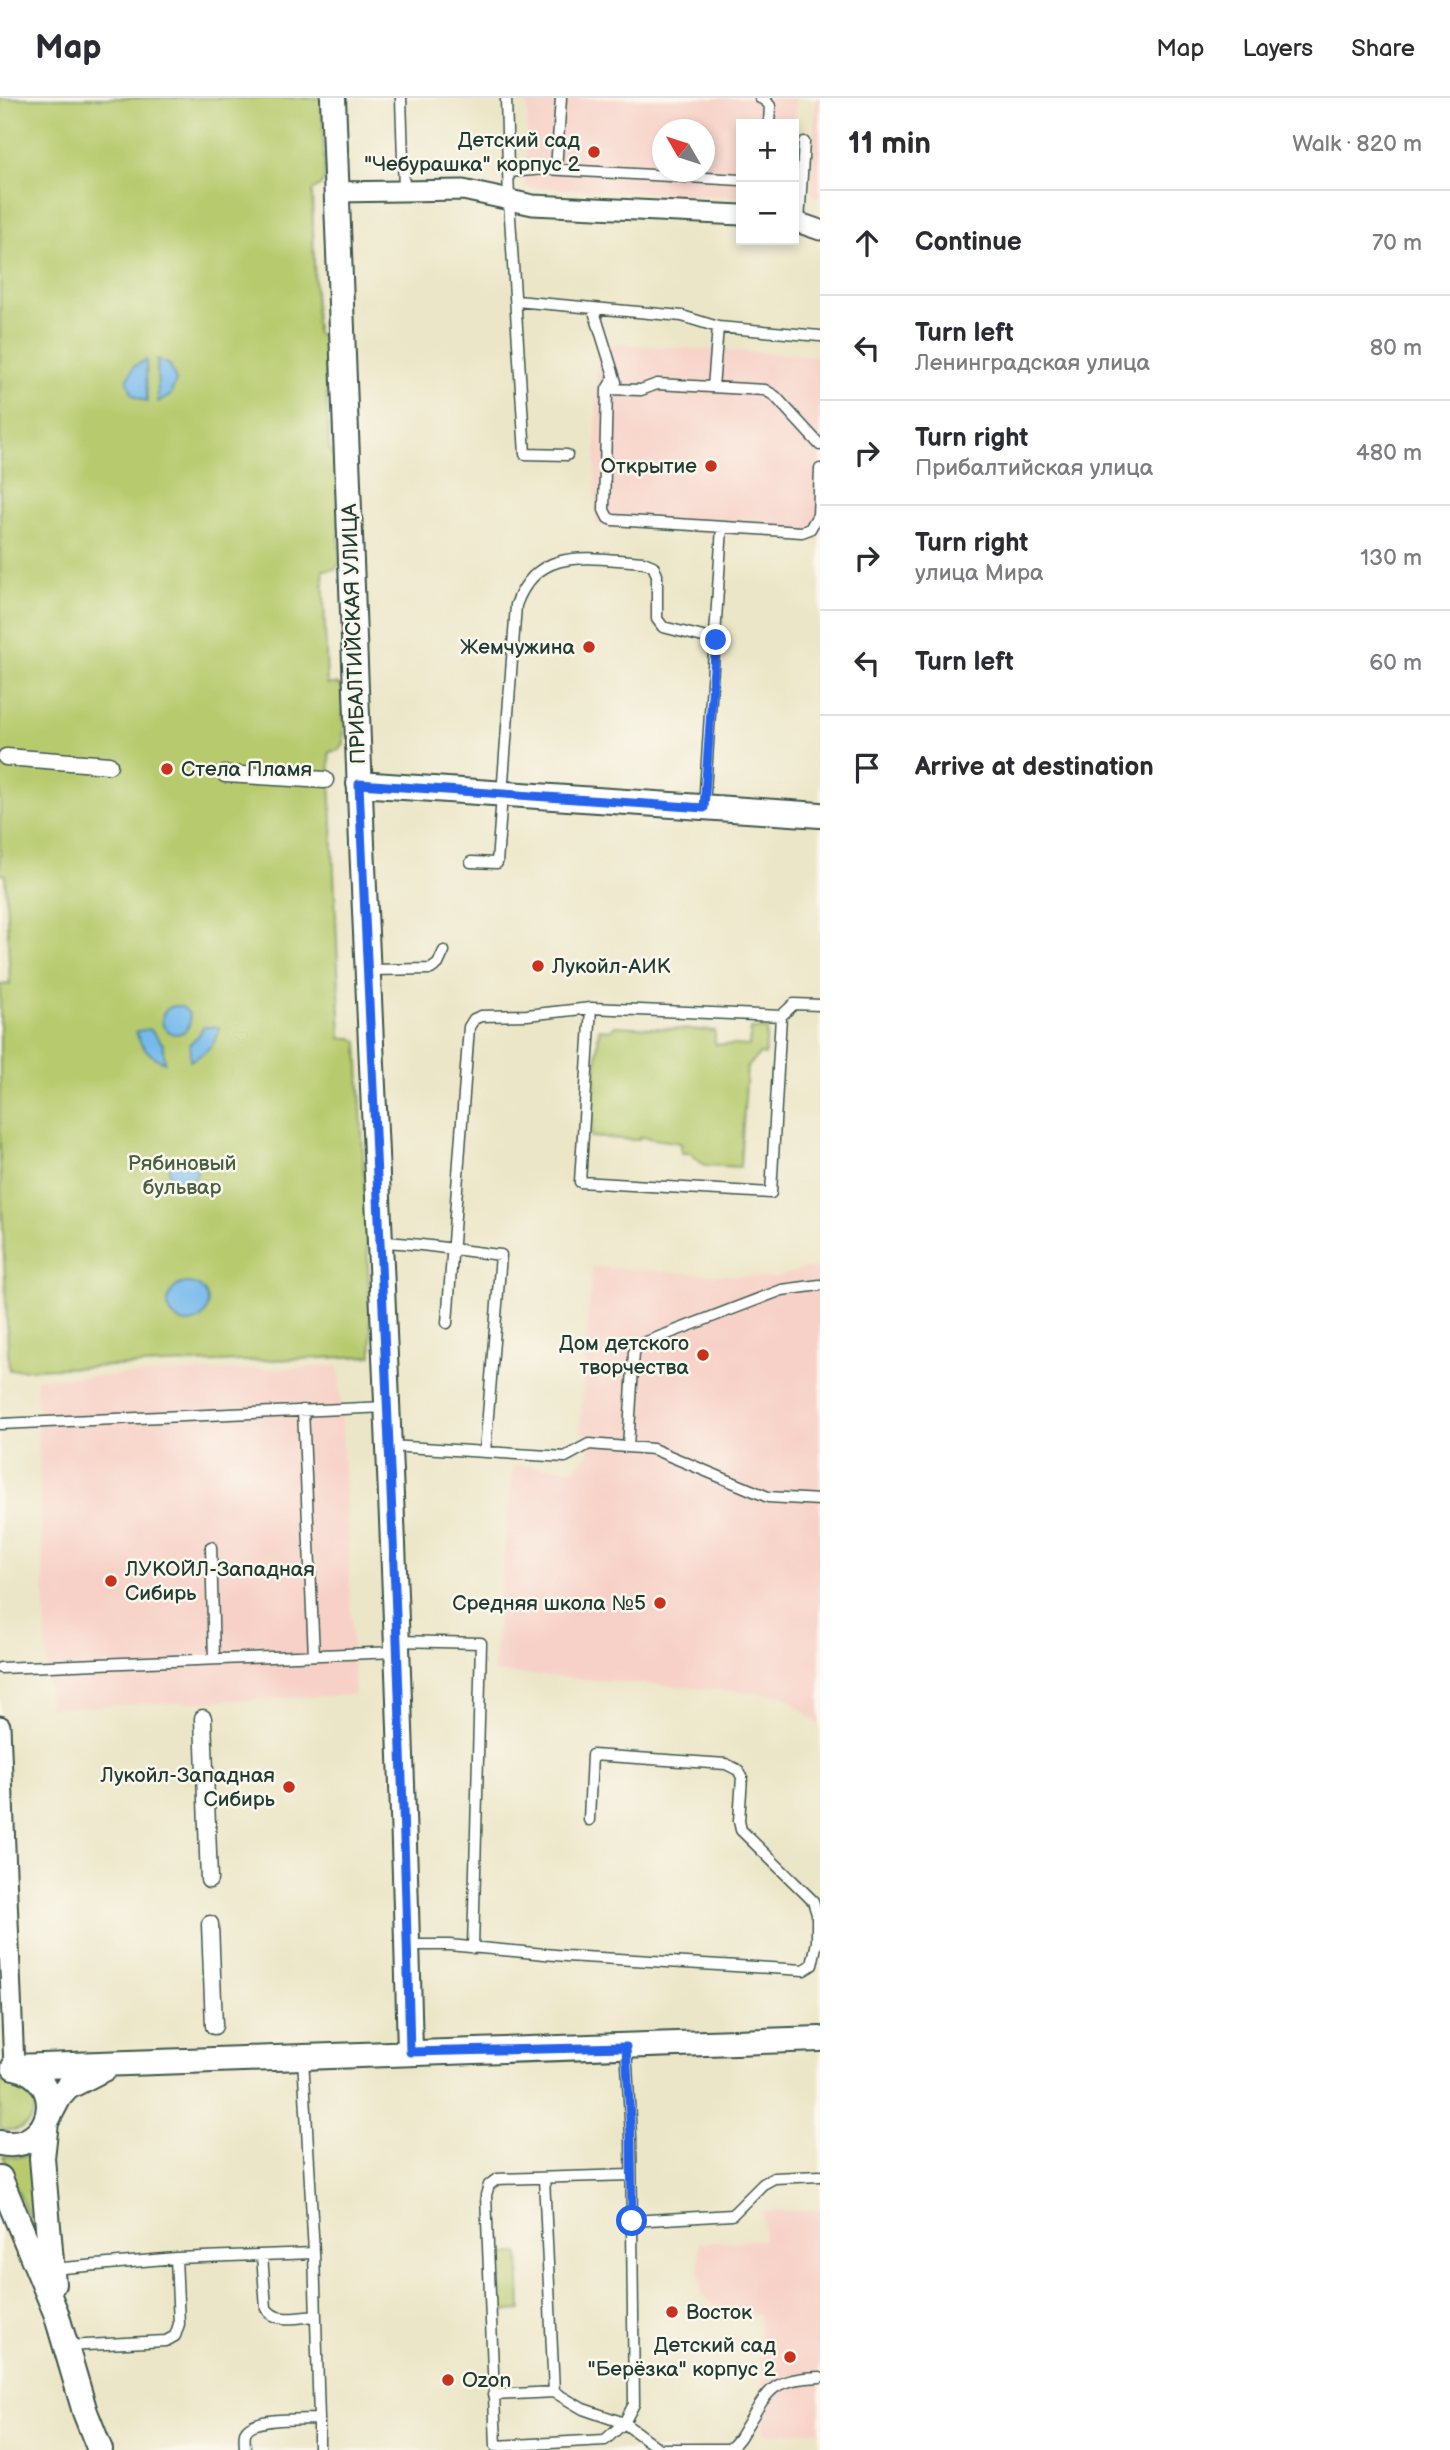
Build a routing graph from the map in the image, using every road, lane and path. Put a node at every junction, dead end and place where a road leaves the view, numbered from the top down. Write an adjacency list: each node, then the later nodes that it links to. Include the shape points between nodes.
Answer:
1 (333, 98): 12 (street, ПРИБАЛТИЙСКАЯ УЛИЦА)
2 (401, 98): 11 (lane)
3 (506, 98): 9 (lane)
4 (561, 98): 8 (lane)
5 (760, 98): 6 (lane, via 770,106)
6 (769, 119)
7 (804, 142): 13 (lane)
8 (556, 169): 9 (lane); 10 (lane)
9 (508, 172): 14 (lane)
10 (736, 180)
11 (404, 190): 12 (street); 14 (street, via 463,190)
12 (337, 192): 35 (street, ПРИБАЛТИЙСКАЯ УЛИЦА)
13 (799, 192)
14 (509, 201): 15 (street); 18 (lane)
15 (736, 215)
16 (799, 223): 17 (street)
17 (820, 230)
18 (516, 301): 19 (lane); 27 (lane, via 525,454)
19 (593, 308): 20 (lane, via 682,316); 22 (lane)
20 (718, 327): 21 (lane); 23 (lane)
21 (820, 336)
22 (614, 378): 24 (lane); 25 (lane)
23 (713, 387): 25 (lane, via 657,384 640,390); 26 (lane, via 765,390)
24 (607, 389): 25 (lane); 29 (lane, via 604,510 608,518)
25 (618, 389)
26 (820, 445)
27 (567, 455)
28 (820, 469): 29 (lane, via 818,515 810,529)
29 (722, 527): 30 (lane)
30 (716, 640): 36 (lane, via 663,627 657,619 657,575 653,566 643,562 570,557 533,576 516,605); 37 (lane)
31 (6, 757): 32 (street)
32 (109, 765)
33 (225, 774): 34 (street)
34 (325, 780)
35 (359, 784): 36 (street); 41 (street, ПРИБАЛТИЙСКАЯ УЛИЦА)
36 (502, 794): 37 (street); 39 (lane, via 498,863)
37 (704, 808): 38 (street)
38 (820, 815)
39 (471, 862)
40 (444, 951): 41 (lane, via 431,970)
41 (368, 970): 45 (street, ПРИБАЛТИЙСКАЯ УЛИЦА)
42 (820, 1005): 44 (lane, via 794,1004)
43 (591, 1008): 44 (lane); 44 (lane, via 580,1182 771,1193); 46 (lane, via 481,1016 469,1027)
44 (781, 1016)
45 (381, 1242): 46 (lane); 49 (street, ПРИБАЛТИЙСКАЯ УЛИЦА)
46 (453, 1249): 48 (lane); 54 (lane, via 501,1255)
47 (820, 1285): 53 (lane, via 782,1290 641,1344 634,1352)
48 (447, 1323)
49 (387, 1407): 50 (lane); 52 (street, ПРИБАЛТИЙСКАЯ УЛИЦА)
50 (303, 1410): 51 (lane); 58 (lane)
51 (0, 1424)
52 (389, 1446): 54 (lane); 57 (street, ПРИБАЛТИЙСКАЯ УЛИЦА)
53 (628, 1447): 54 (lane, via 589,1444 565,1458); 55 (lane, via 653,1449 768,1497)
54 (485, 1452)
55 (820, 1500)
56 (211, 1547): 59 (lane)
57 (397, 1646): 58 (lane); 67 (street, ПРИБАЛТИЙСКАЯ УЛИЦА); 68 (lane, via 481,1643)
58 (314, 1655): 59 (lane)
59 (214, 1659): 60 (lane)
60 (0, 1668)
61 (203, 1718): 64 (street)
62 (0, 1726): 75 (street)
63 (589, 1820): 66 (lane, via 592,1755 733,1766 742,1777 741,1830 813,1901)
64 (209, 1880)
65 (210, 1924): 69 (street)
66 (818, 1942): 68 (lane, via 812,1965 804,1970)
67 (407, 1945): 68 (lane); 72 (street, ПРИБАЛТИЙСКАЯ УЛИЦА)
68 (473, 1948)
69 (214, 2026)
70 (820, 2039): 71 (street)
71 (626, 2047): 72 (street); 78 (lane)
72 (410, 2052): 73 (street)
73 (302, 2056): 74 (street); 83 (lane)
74 (117, 2064): 75 (street); 76 (street, via 68,2087)
75 (5, 2067): 76 (street, via 32,2073 44,2086 50,2104)
76 (46, 2122): 77 (street, via 23,2142); 86 (street, via 42,2158)
77 (0, 2143)
78 (630, 2175): 81 (lane); 82 (lane)
79 (820, 2176): 82 (lane, via 774,2178 732,2215)
80 (0, 2178): 86 (street)
81 (544, 2178): 90 (lane); 91 (lane, via 496,2179 486,2195)
82 (632, 2221): 93 (lane, via 635,2392)
83 (314, 2253): 84 (lane); 87 (lane)
84 (262, 2255): 85 (lane); 87 (lane, via 270,2315)
85 (177, 2258): 86 (lane); 88 (lane, via 179,2324 175,2336 166,2341)
86 (45, 2269): 88 (street)
87 (316, 2316): 92 (lane)
88 (66, 2346): 95 (street)
89 (820, 2377): 93 (lane, via 793,2378 774,2387 729,2449 659,2449)
90 (554, 2392): 91 (lane); 93 (lane, via 583,2409)
91 (493, 2395): 94 (lane)
92 (319, 2419): 96 (lane, via 260,2421 245,2434); 97 (lane)
93 (624, 2423): 94 (lane, via 605,2440)
94 (496, 2448)
95 (100, 2450)
96 (245, 2450)
97 (319, 2450)

